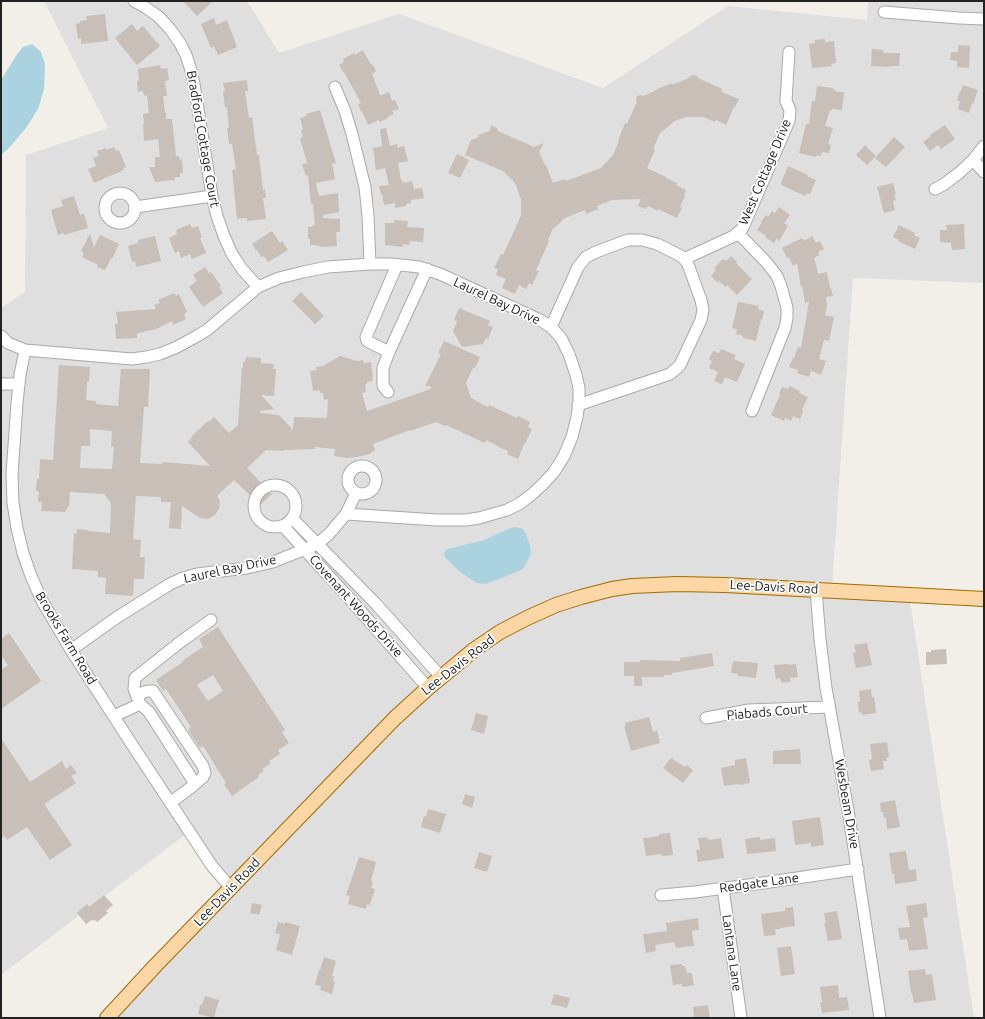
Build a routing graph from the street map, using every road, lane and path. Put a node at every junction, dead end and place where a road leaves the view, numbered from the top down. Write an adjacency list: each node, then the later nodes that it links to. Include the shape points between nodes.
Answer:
1 (134, 1): 10 (street, Bradford Cottage Court, via 159,17 186,54 194,84)
2 (884, 12): 3 (street)
3 (984, 19)
4 (789, 52): 12 (street, West Cottage Drive, via 786,101 790,110 789,121 745,223)
5 (335, 87): 14 (street, via 347,119 365,187)
6 (984, 146): 7 (street)
7 (973, 160): 8 (street); 9 (street)
8 (984, 172)
9 (935, 189)
10 (212, 196): 11 (street); 17 (street, Bradford Cottage Court, via 232,254)
11 (135, 207)
12 (738, 232): 13 (street, West Cottage Drive); 26 (street, via 777,276 787,308 785,328)
13 (684, 259): 18 (street, via 656,244 637,239 590,254 578,266); 25 (street, via 703,310 701,320 680,365 670,374)
14 (370, 264): 15 (street, Laurel Bay Drive); 17 (street, Laurel Bay Drive, via 302,272)
15 (397, 265): 16 (street, Laurel Bay Drive); 21 (street, via 366,337 367,341)
16 (427, 269): 18 (street, Laurel Bay Drive); 21 (street)
17 (258, 287): 20 (street, Laurel Bay Drive, via 207,330 160,354 132,359)
18 (551, 327): 25 (street, Laurel Bay Drive, via 561,338 569,354 579,388)
19 (1, 336): 20 (street, Laurel Bay Drive, via 8,343)
20 (25, 350): 23 (street, Brooks Farm Road)
21 (389, 352): 24 (street, via 382,376 383,386)
22 (1, 384): 23 (street)
23 (19, 384): 38 (street, Brooks Farm Road, via 12,474 17,528 23,554 42,601)
24 (388, 392)
25 (578, 405): 28 (street, Laurel Bay Drive, via 572,437 554,472 531,495 507,510 466,520)
26 (752, 411)
27 (356, 493): 28 (street, Laurel Bay Drive)
28 (346, 514): 31 (street, Laurel Bay Drive, via 329,534)
29 (293, 518): 30 (street); 30 (street, via 297,505 291,492 279,485 265,487 255,500 256,513 264,524); 31 (street, Covenant Woods Drive)
30 (283, 526): 32 (street, Covenant Woods Drive)
31 (316, 544): 32 (street, Laurel Bay Drive); 36 (street, Covenant Woods Drive)
32 (305, 549): 37 (street, Covenant Woods Drive); 38 (street, Laurel Bay Drive, via 247,568 183,578 116,618)
33 (816, 590): 34 (main road, Lee-Davis Road); 39 (main road, Lee-Davis Road, via 677,584 632,586 594,594 556,605 500,632); 42 (street, Wesbeam Drive)
34 (984, 599)
35 (211, 620): 41 (street, via 135,678 134,689)
36 (393, 623): 37 (street); 39 (street, Covenant Woods Drive)
37 (382, 635): 40 (street, Covenant Woods Drive)
38 (71, 650): 43 (street, Brooks Farm Road)
39 (440, 677): 40 (main road, Lee-Davis Road)
40 (428, 688): 48 (main road, Lee-Davis Road)
41 (138, 700): 43 (street); 45 (street, via 149,712); 45 (street, via 144,692 153,691 203,766 205,773)
42 (829, 707): 44 (street, Piabads Court, via 749,710); 47 (street, Wesbeam Drive)
43 (114, 716): 46 (street, Brooks Farm Road)
44 (706, 718)
45 (194, 785): 46 (street)
46 (170, 803): 48 (street, Brooks Farm Road, via 212,866)
47 (858, 870): 49 (street, Redgate Lane); 53 (street, Wesbeam Drive)
48 (232, 888): 51 (main road, Lee-Davis Road)
49 (723, 888): 50 (street, Redgate Lane); 52 (street, Lantana Lane)
50 (661, 895)
51 (107, 1018)
52 (741, 1018)
53 (880, 1018)

